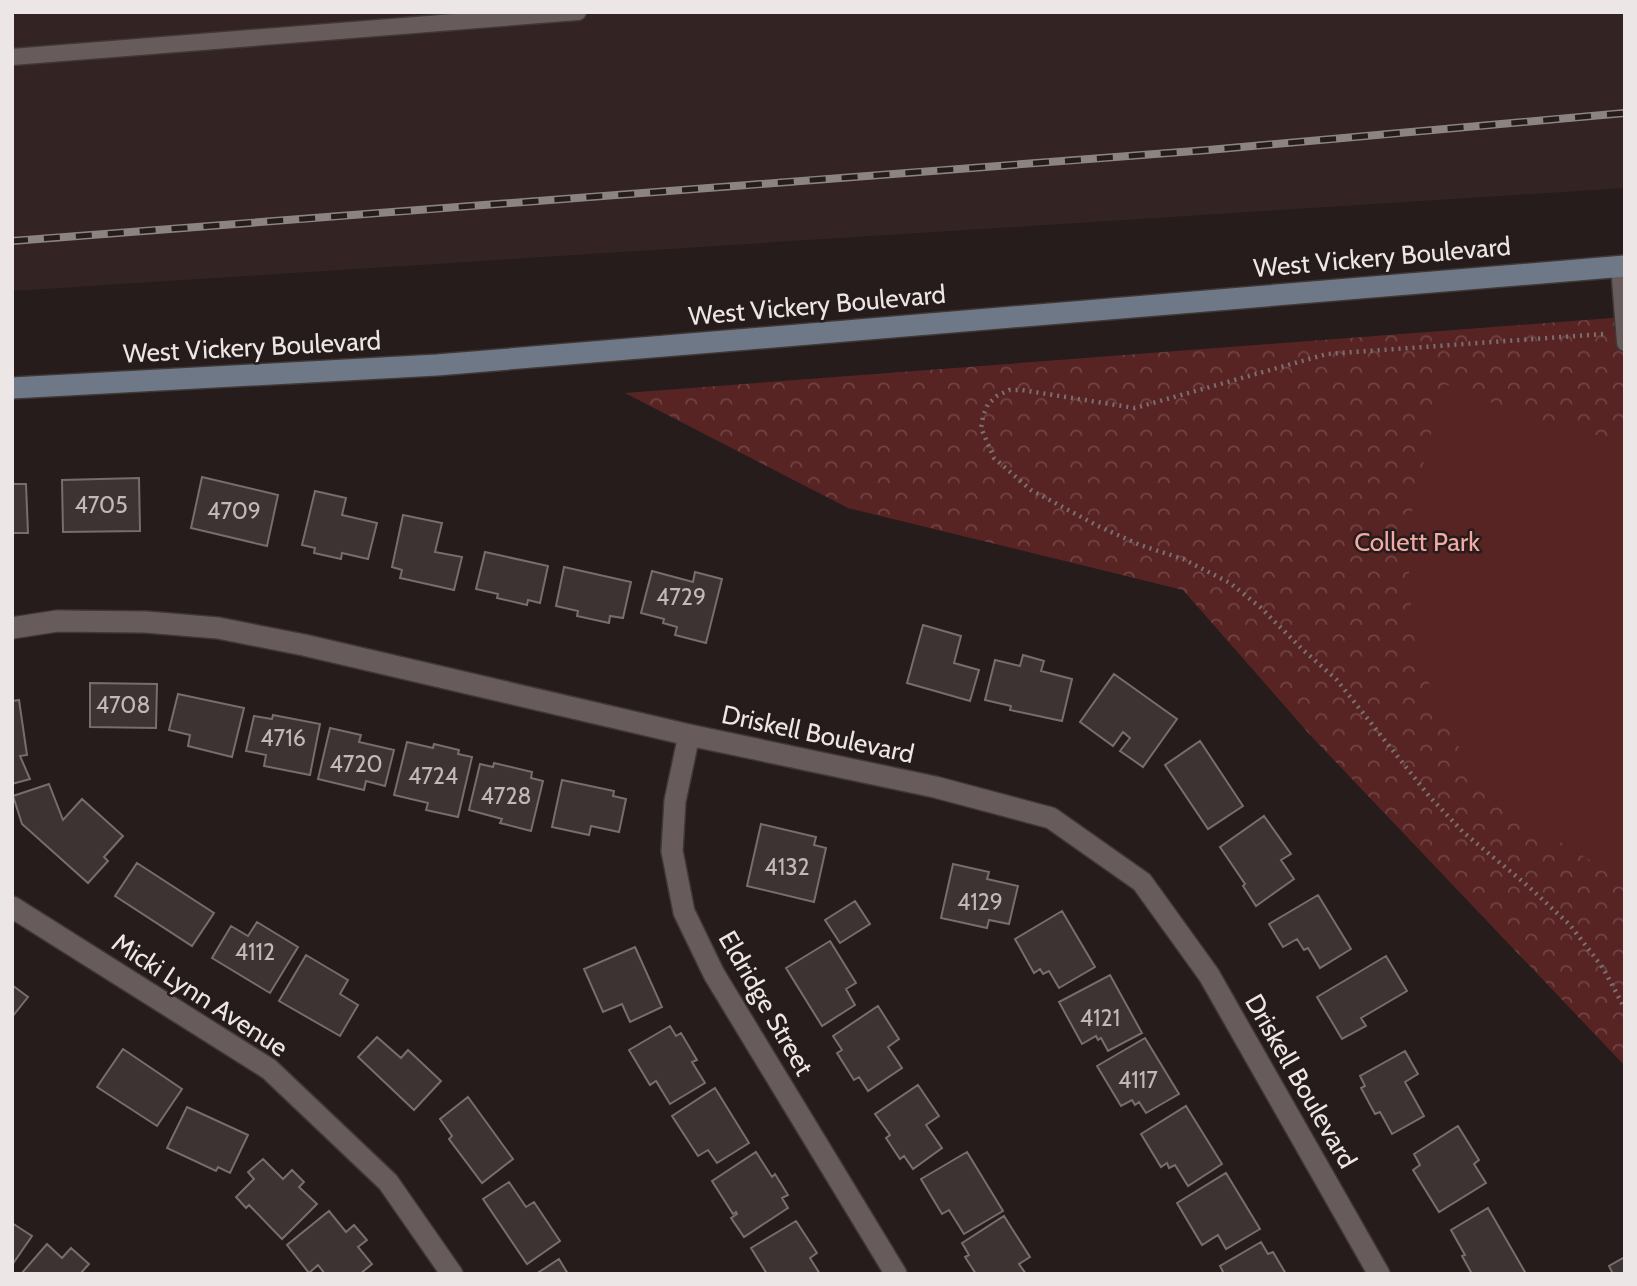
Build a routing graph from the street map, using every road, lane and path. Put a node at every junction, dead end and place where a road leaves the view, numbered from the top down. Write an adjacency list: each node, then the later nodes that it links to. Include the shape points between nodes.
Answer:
1 (578, 12): 2 (lane)
2 (12, 57)
3 (1622, 266): 4 (lane); 5 (main road, West Vickery Boulevard, via 437,365)
4 (1624, 338): 9 (path, via 1327,354 1135,408 1009,390 988,404 981,428 994,458 1031,490 1098,526 1230,583 1260,607 1336,679 1463,832 1570,925 1603,968)
5 (12, 387)
6 (12, 628): 7 (street, Driskell Boulevard, via 57,621 218,628)
7 (689, 735): 11 (street, Eldridge Street, via 675,802 672,851 684,912 714,974); 12 (street, Driskell Boulevard, via 935,787 1051,818 1142,882 1209,975)
8 (12, 908): 10 (street, Micki Lynn Avenue, via 269,1069 388,1182)
9 (1625, 1009)
10 (452, 1274)
11 (895, 1274)
12 (1380, 1274)

